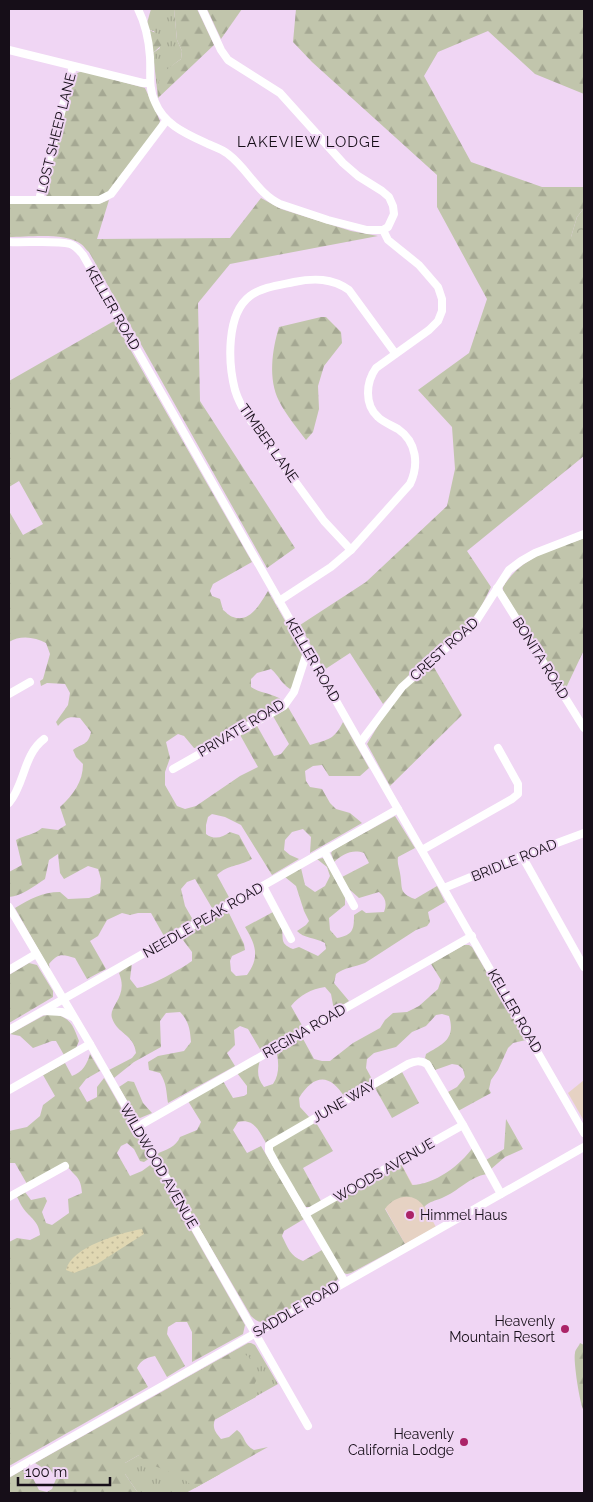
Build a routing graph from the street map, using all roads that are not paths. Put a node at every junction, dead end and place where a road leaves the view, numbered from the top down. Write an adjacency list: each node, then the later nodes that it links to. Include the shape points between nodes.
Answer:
1 (138, 9): 5 (street, via 148,45)
2 (202, 9): 9 (street, via 228,60 280,93 343,163 389,197 394,214)
3 (9, 50): 4 (street)
4 (73, 66): 5 (street); 8 (street, LOST SHEEP LANE)
5 (150, 82): 6 (street, via 154,102)
6 (166, 121): 8 (street, via 118,186 105,198); 9 (street, via 228,154 270,199 355,228)
7 (9, 200): 8 (street)
8 (39, 200)
9 (383, 230): 11 (street, via 388,240 430,276 442,299 438,321)
10 (9, 242): 15 (street, KELLER ROAD, via 70,244 83,254)
11 (395, 353): 13 (street, via 371,375 368,399 378,417 400,430 408,439 416,459 415,473 410,484); 13 (street, TIMBER LANE, via 349,290 331,281 305,280 262,289 243,302 233,323 232,375 240,405 324,521)
12 (584, 534): 14 (street, CREST ROAD, via 521,561 509,570)
13 (351, 550): 15 (street)
14 (497, 588): 19 (street, BONITA ROAD); 21 (street, CREST ROAD, via 473,626 402,688)
15 (279, 601): 16 (street, KELLER ROAD)
16 (308, 650): 21 (street, KELLER ROAD); 23 (street, PRIVATE ROAD, via 294,692 284,706)
17 (30, 682): 18 (street)
18 (9, 694)
19 (584, 728)
20 (44, 739): 24 (street, via 30,755)
21 (360, 743): 25 (street, KELLER ROAD)
22 (498, 748): 27 (street, via 518,784 518,794)
23 (172, 769)
24 (9, 803)
25 (398, 808): 27 (street, KELLER ROAD); 28 (street, NEEDLE PEAK ROAD)
26 (584, 833): 29 (street, BRIDLE ROAD)
27 (422, 850): 31 (street, KELLER ROAD)
28 (324, 851): 30 (street, NEEDLE PEAK ROAD); 32 (street)
29 (522, 856): 31 (street, BRIDLE ROAD); 37 (street)
30 (263, 886): 35 (street); 39 (street, NEEDLE PEAK ROAD)
31 (444, 888): 34 (street, KELLER ROAD)
32 (354, 906)
33 (9, 907): 36 (street, WILDWOOD AVENUE)
34 (472, 936): 46 (street, REGINA ROAD); 47 (street, KELLER ROAD)
35 (291, 939)
36 (36, 954): 38 (street); 39 (street, WILDWOOD AVENUE)
37 (584, 967)
38 (9, 970)
39 (63, 1000): 40 (street, NEEDLE PEAK ROAD); 41 (street, WILDWOOD AVENUE)
40 (42, 1011): 41 (street, via 62,1012); 42 (street, NEEDLE PEAK ROAD)
41 (73, 1017): 43 (street, WILDWOOD AVENUE)
42 (9, 1030)
43 (90, 1044): 44 (street); 46 (street, WILDWOOD AVENUE)
44 (9, 1090)
45 (463, 1125): 50 (street, JUNE WAY); 52 (street, WOODS AVENUE); 52 (street, JUNE WAY, via 427,1064 416,1061 408,1064 269,1145 269,1151)
46 (137, 1126): 54 (street, WILDWOOD AVENUE)
47 (584, 1132)
48 (584, 1147): 50 (street, SADDLE ROAD)
49 (65, 1166): 51 (street)
50 (501, 1194): 53 (street, SADDLE ROAD)
51 (9, 1197)
52 (305, 1214): 53 (street, JUNE WAY)
53 (345, 1282): 54 (street, SADDLE ROAD)
54 (255, 1333): 55 (street, WILDWOOD AVENUE); 56 (street, SADDLE ROAD)
55 (308, 1426)
56 (9, 1473)

